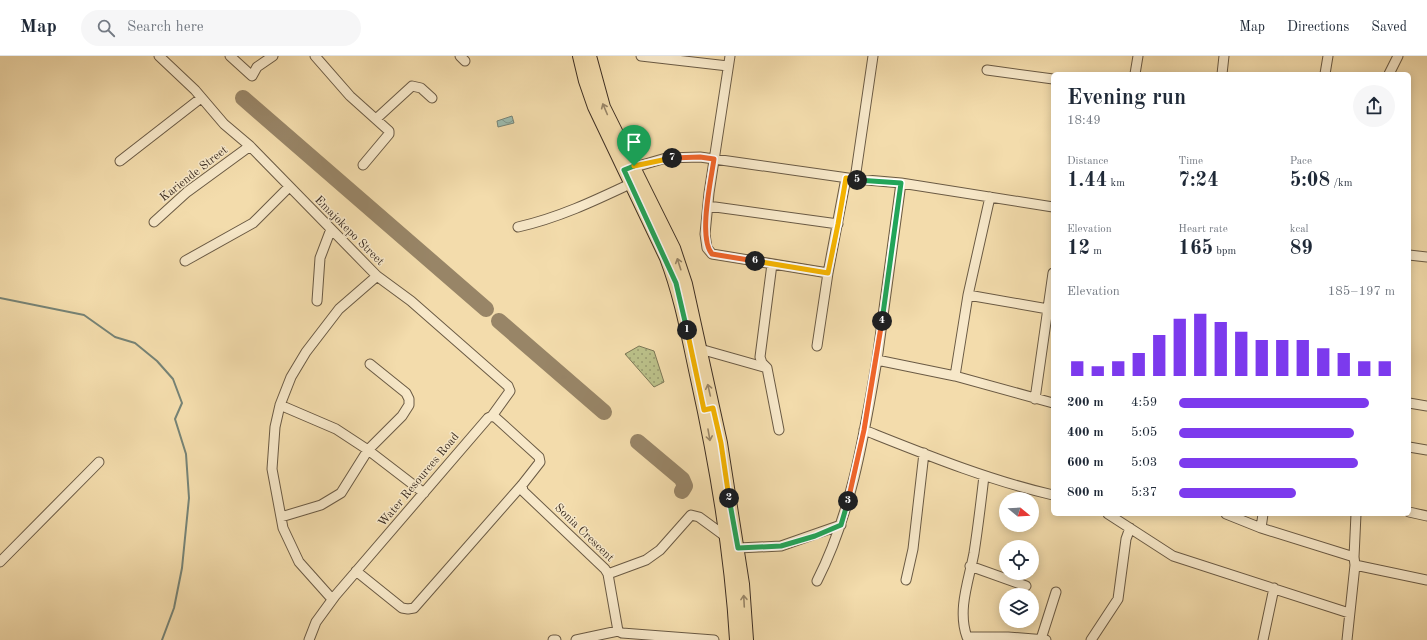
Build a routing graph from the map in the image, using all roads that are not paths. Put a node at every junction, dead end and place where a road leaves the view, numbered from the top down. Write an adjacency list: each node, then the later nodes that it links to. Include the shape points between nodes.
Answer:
1 (158, 56): 21 (street, Emajokepo Street)
2 (230, 56): 3 (street, via 252,76 257,67)
3 (273, 56)
4 (315, 56): 23 (street, via 350,96)
5 (579, 56): 28 (main road, via 594,107)
6 (590, 56): 28 (main road, one-way to 6, via 604,107)
7 (641, 56): 14 (street)
8 (730, 56): 14 (street)
9 (873, 56): 29 (street)
10 (1138, 56): 16 (street)
11 (1224, 56): 17 (street)
12 (1328, 56): 18 (street)
13 (1398, 56): 19 (street)
14 (728, 66): 25 (street)
15 (987, 70): 20 (street)
16 (1135, 72)
17 (1222, 72)
18 (1325, 72)
19 (1390, 72)
20 (1051, 79)
21 (201, 98): 24 (street, Emajokepo Street, via 224,124); 26 (street)
22 (432, 98): 23 (street, via 421,88 412,86)
23 (376, 119): 27 (street, via 390,131 390,134)
24 (250, 146): 32 (street, Emajokepo Street); 36 (street, Kariende Street, via 187,192)
25 (714, 159): 28 (street, via 666,158); 29 (street); 34 (street)
26 (120, 161)
27 (363, 165)
28 (629, 168): 31 (main road); 51 (main road, one-way to 28, via 686,284 674,248)
29 (850, 179): 30 (street); 37 (street)
30 (901, 183): 33 (street); 52 (street)
31 (630, 184): 38 (street, via 577,208); 61 (main road, via 676,283)
32 (289, 187): 39 (street, Emajokepo Street); 42 (street, via 254,222)
33 (990, 197): 35 (street); 47 (street)
34 (708, 206): 37 (street); 43 (street, via 705,234 707,248 712,254)
35 (1051, 207)
36 (154, 222)
37 (838, 224): 44 (street)
38 (518, 227)
39 (331, 229): 45 (street, Emajokepo Street); 48 (street, via 320,258)
40 (1411, 255): 41 (street)
41 (1427, 257)
42 (184, 261)
43 (772, 264): 44 (street); 54 (street, via 760,357)
44 (828, 273): 50 (street)
45 (377, 276): 59 (street, via 339,309 321,332 291,377); 62 (street, Emajokepo Street, via 411,301 508,386 508,396)
46 (1051, 287): 49 (street)
47 (968, 295): 49 (street); 55 (street)
48 (316, 301)
49 (1048, 309): 56 (street)
50 (818, 346)
51 (700, 349): 54 (street); 61 (main road, one-way to 51)
52 (877, 360): 55 (street); 64 (street)
53 (370, 364): 66 (street, via 406,393 409,405 402,416)
54 (767, 368): 63 (street)
55 (954, 376): 56 (street)
56 (1035, 399): 57 (street)
57 (1051, 403)
58 (1411, 403): 60 (street)
59 (280, 405): 66 (street, via 336,429); 80 (street, via 275,427 272,469)
60 (1427, 406)
61 (709, 409): 84 (main road, one-way to 84); 85 (main road, via 721,443)
62 (492, 416): 71 (street, via 539,457 540,462); 72 (street, Water Resources Road)
63 (779, 430)
64 (864, 430): 68 (street); 81 (street)
65 (1411, 447): 67 (street)
66 (368, 450): 72 (street); 80 (street, via 341,493 321,505)
67 (1427, 450)
68 (924, 453): 70 (street); 91 (street, via 913,549)
69 (99, 462): 87 (street)
70 (984, 476): 73 (street); 88 (street)
71 (522, 485): 89 (street, via 414,608 402,608); 90 (street, Sonia Crescent, via 523,491)
72 (424, 493): 89 (street, Water Resources Road)
73 (1051, 495)
74 (1411, 512): 79 (street)
75 (1111, 516): 82 (street)
76 (1231, 516): 83 (street)
77 (1263, 516): 83 (street)
78 (1356, 516): 86 (street)
79 (1427, 516)
80 (281, 518): 97 (street, via 299,562)
81 (841, 525): 85 (street, via 781,546); 93 (street)
82 (1130, 528): 95 (street, via 1172,556); 107 (street, via 1126,539 1118,599)
83 (1261, 528): 86 (street)
84 (725, 536): 90 (street, via 691,515 660,550 646,560); 105 (main road, via 733,584)
85 (738, 548): 106 (main road, one-way to 85, via 744,584)
86 (1354, 561): 92 (street); 98 (street)
87 (0, 562)
88 (970, 566): 94 (street); 101 (street, via 964,619 967,637)
89 (356, 571): 97 (street, Water Resources Road)
90 (608, 574): 99 (street, Sonia Crescent)
91 (906, 580)
92 (1427, 580)
93 (817, 581)
94 (1026, 586)
95 (1274, 588): 98 (street); 108 (street)
96 (1056, 592): 101 (street)
97 (332, 600): 102 (street, Water Resources Road, via 316,622)
98 (1349, 613): 109 (street)
99 (618, 631): 100 (street); 103 (street)
100 (678, 639): 104 (street)
101 (1044, 639)
102 (309, 640)
103 (576, 640)
104 (714, 640)
105 (736, 640)
106 (747, 640)
107 (1091, 640)
108 (1263, 640)
109 (1347, 640)

